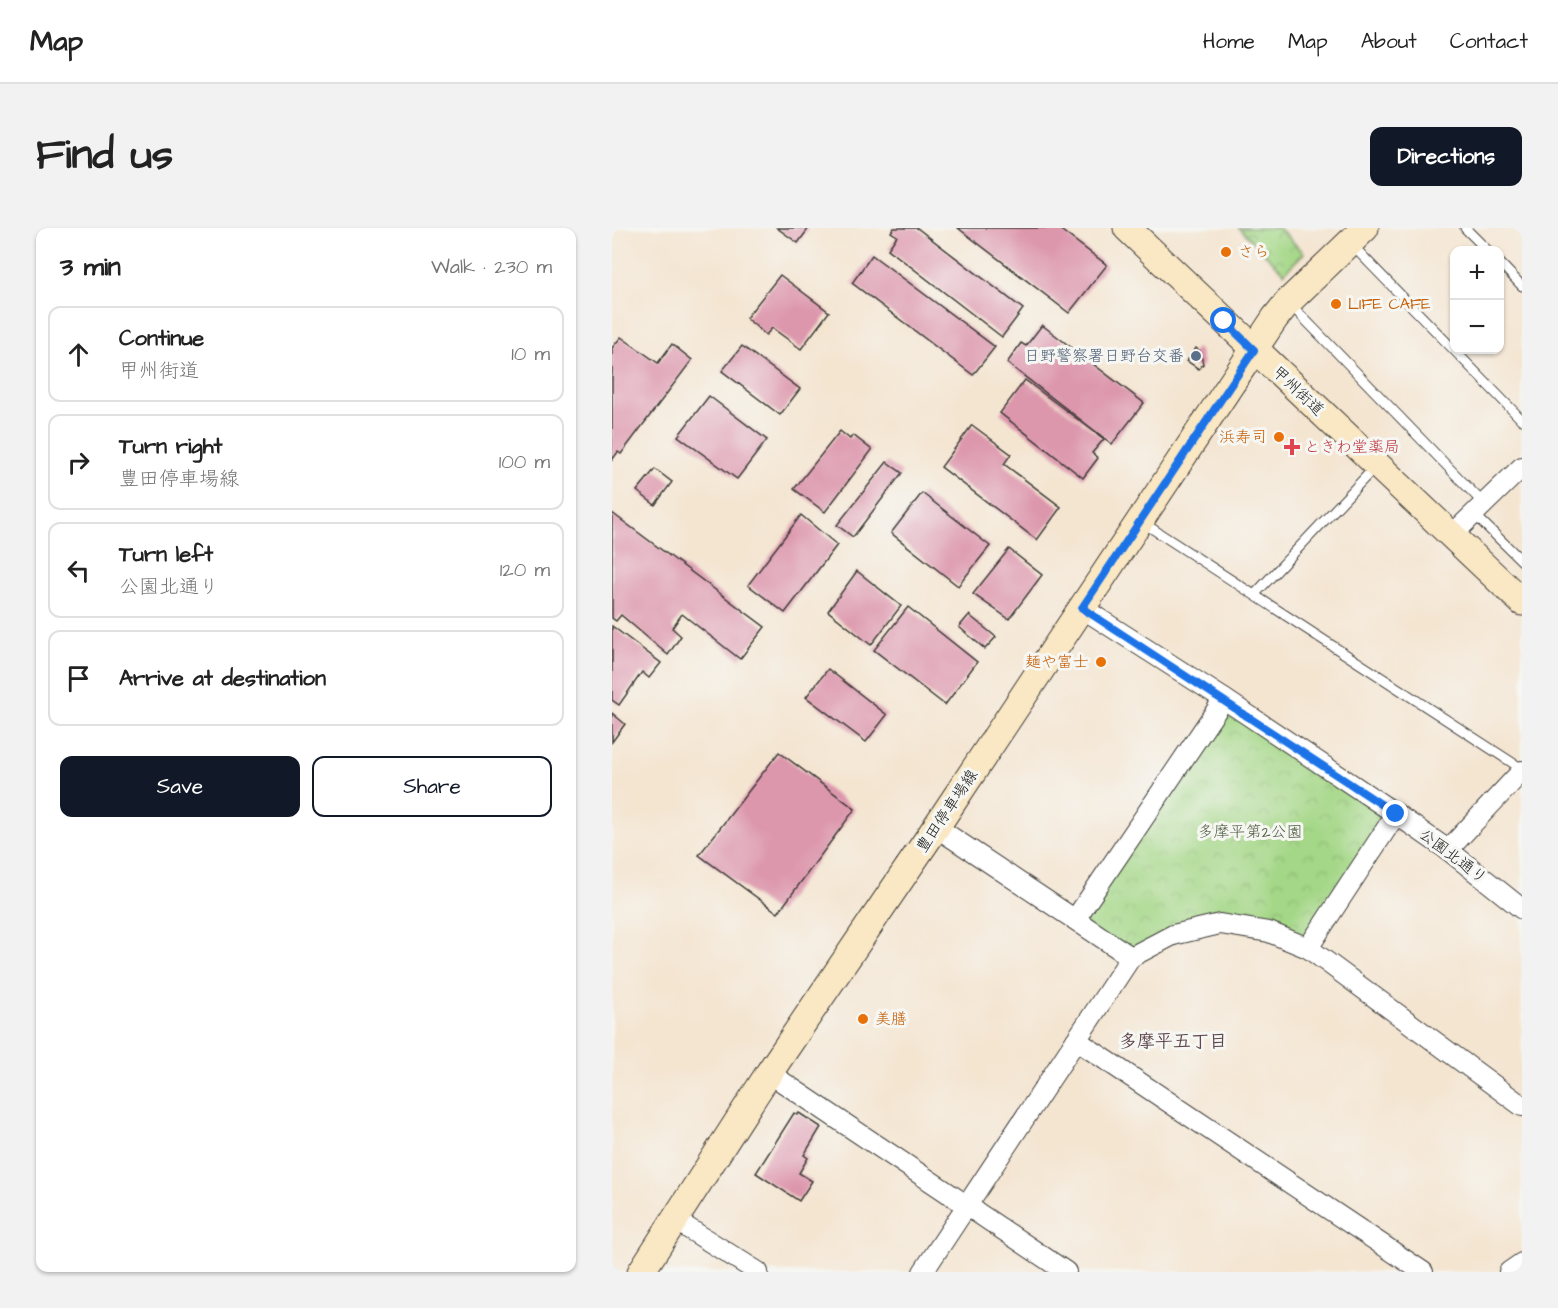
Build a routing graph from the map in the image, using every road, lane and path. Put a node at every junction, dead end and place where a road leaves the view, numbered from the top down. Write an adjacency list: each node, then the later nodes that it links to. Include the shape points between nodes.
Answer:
1 (1127, 228): 8 (main road, 甲州街道)
2 (1465, 228): 4 (lane)
3 (1357, 235): 7 (main road, 豊田停車場線); 9 (lane)
4 (1483, 246)
5 (1504, 267): 6 (lane)
6 (1522, 286)
7 (1288, 302): 8 (main road, 豊田停車場線); 12 (lane)
8 (1254, 350): 10 (main road, 甲州街道); 13 (main road, 豊田停車場線)
9 (1522, 420)
10 (1377, 465): 14 (main road, 甲州街道); 16 (lane)
11 (1522, 467): 12 (street)
12 (1479, 509): 14 (street); 15 (lane)
13 (1140, 521): 16 (lane); 18 (main road, 豊田停車場線)
14 (1452, 535): 17 (main road, 甲州街道)
15 (1522, 561)
16 (1255, 594): 20 (lane)
17 (1522, 602)
18 (1082, 608): 19 (street, 公園北通り); 22 (main road, 豊田停車場線)
19 (1224, 699): 21 (street, 公園北通り); 25 (street)
20 (1522, 770): 23 (street)
21 (1396, 814): 23 (street, 公園北通り); 26 (street)
22 (936, 827): 25 (street); 29 (main road, 豊田停車場線)
23 (1448, 850): 24 (street, 公園北通り)
24 (1522, 909)
25 (1076, 918): 27 (street)
26 (1308, 948): 27 (street, via 1269,932 1220,924 1173,934); 30 (street)
27 (1131, 957): 28 (street)
28 (1076, 1040): 31 (street); 38 (street)
29 (769, 1073): 31 (street); 32 (main road, 豊田停車場線)
30 (1522, 1106)
31 (966, 1205): 36 (street); 37 (street)
32 (675, 1220): 34 (main road, 豊田停車場線); 35 (street)
33 (1522, 1263): 39 (street)
34 (641, 1272)
35 (758, 1272)
36 (923, 1272)
37 (1066, 1272)
38 (1423, 1272)
39 (1509, 1272)

